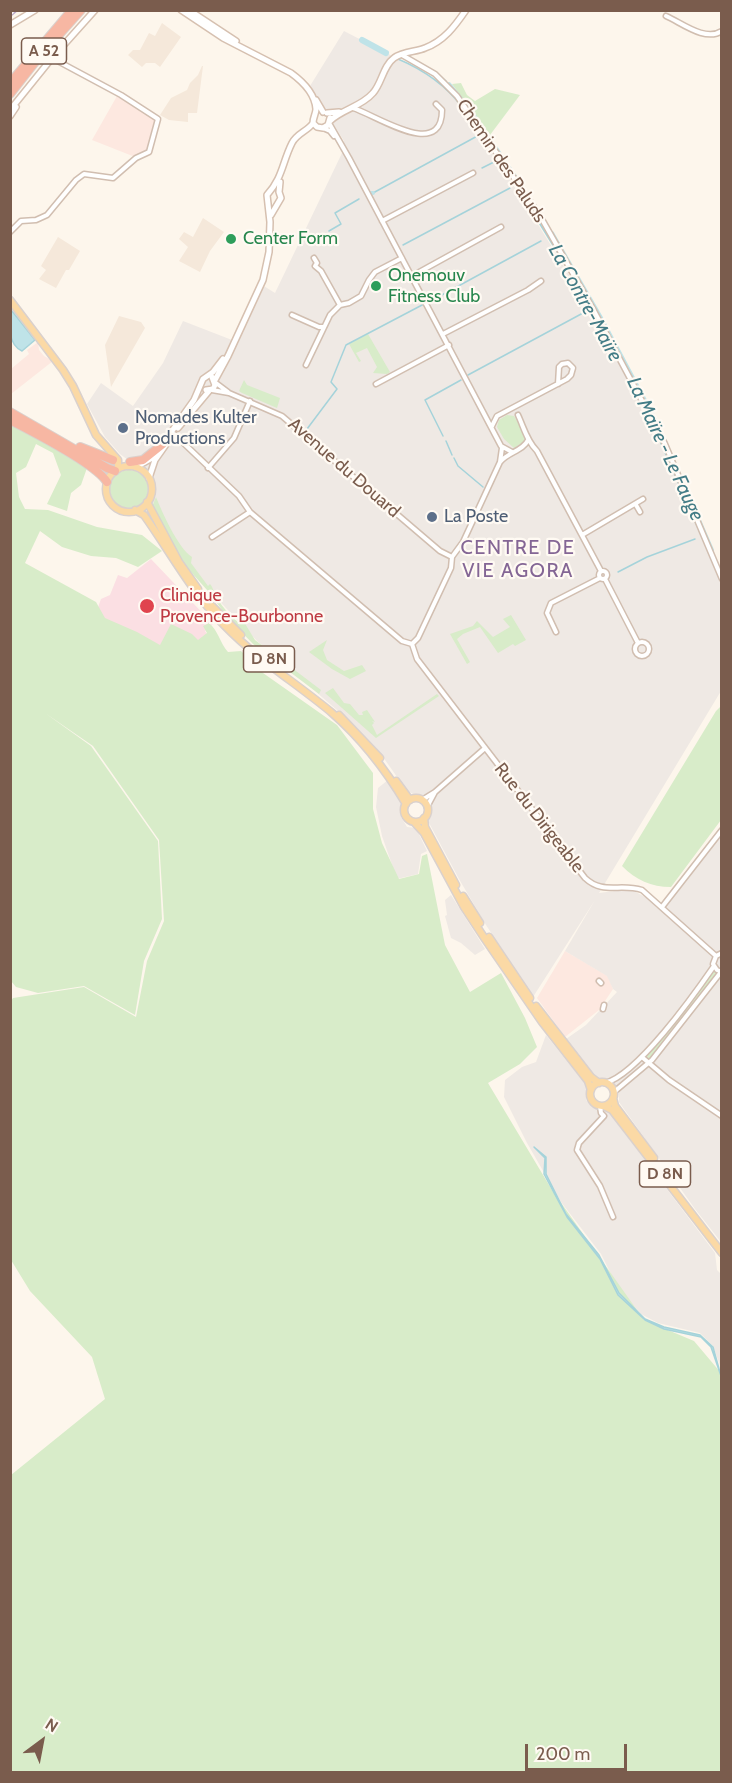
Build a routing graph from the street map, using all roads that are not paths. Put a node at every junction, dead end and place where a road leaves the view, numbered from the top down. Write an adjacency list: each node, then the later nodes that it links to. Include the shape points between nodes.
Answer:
1 (35, 10): 9 (street)
2 (72, 10): 14 (highway, A 52)
3 (81, 10): 15 (highway, A 52)
4 (95, 10): 12 (street)
5 (181, 10): 22 (street, via 223,38 301,80 315,105)
6 (189, 10): 20 (street, via 303,78)
7 (464, 10): 11 (street, via 448,34 424,48); 20 (street, via 436,39 390,56 362,99 339,111)
8 (666, 16): 10 (street, via 705,35)
9 (10, 26)
10 (722, 31)
11 (401, 54): 16 (street, via 388,63 377,88); 91 (street, Chemin des Paluds, via 435,74 457,96 539,214 665,444)
12 (52, 58): 13 (street); 36 (street, via 158,117 149,152 141,154 113,178 80,176 46,215 21,221)
13 (36, 79): 19 (street); 24 (street)
14 (10, 83)
15 (10, 94)
16 (367, 99): 18 (street); 21 (street)
17 (436, 104): 21 (street, via 442,110 441,121 427,135 415,134)
18 (353, 108): 21 (street); 23 (street)
19 (10, 110)
20 (325, 112): 22 (street); 25 (street)
21 (368, 112)
22 (315, 114): 26 (street)
23 (340, 114): 25 (street); 28 (street, via 334,126)
24 (10, 116)
25 (329, 122): 27 (street); 28 (street)
26 (313, 123): 27 (street); 30 (street, via 293,142)
27 (321, 128): 28 (street, via 330,131); 30 (street, via 300,136)
28 (343, 146): 34 (street)
29 (473, 173): 34 (street)
30 (276, 191): 31 (street, via 267,195); 32 (street, via 281,198)
31 (267, 201): 32 (street); 33 (street)
32 (277, 204): 33 (street)
33 (270, 217): 46 (street, via 263,280)
34 (382, 221): 38 (street)
35 (501, 227): 39 (street)
36 (10, 232)
37 (314, 258): 42 (street, via 315,267)
38 (402, 258): 39 (street); 42 (street, via 372,275 361,296)
39 (412, 276): 45 (street)
40 (541, 281): 45 (street)
41 (10, 300): 68 (main road, via 69,380)
42 (340, 305): 44 (street)
43 (292, 315): 44 (street)
44 (323, 327): 48 (street)
45 (443, 334): 47 (street)
46 (235, 340): 49 (street); 50 (street)
47 (449, 345): 51 (street); 58 (street)
48 (306, 365)
49 (208, 376): 50 (street); 53 (street)
50 (215, 381): 54 (street); 55 (street, Avenue du Douard)
51 (376, 384)
52 (558, 384): 52 (street, via 573,371 568,363 559,367); 57 (street)
53 (202, 386): 54 (street); 69 (street)
54 (210, 390): 55 (street, Avenue du Douard); 66 (street)
55 (229, 393): 56 (street, Avenue du Douard)
56 (250, 401): 77 (street, via 234,438); 89 (street, Avenue du Douard, via 282,416 440,551)
57 (521, 404): 59 (street); 62 (street)
58 (483, 411): 61 (street); 64 (street)
59 (506, 411): 61 (street); 62 (street)
60 (10, 412): 65 (highway)
61 (497, 416): 64 (street)
62 (518, 416): 67 (street)
63 (10, 420): 80 (highway, via 102,474)
64 (492, 427): 70 (street)
65 (46, 432): 74 (highway); 78 (highway, via 106,468)
66 (174, 434): 77 (street); 79 (street, via 155,460)
67 (528, 440): 71 (street); 72 (street)
68 (101, 441): 76 (main road); 78 (main road, via 118,460)
69 (163, 444): 76 (highway)
70 (501, 446): 73 (street); 75 (street)
71 (525, 446): 72 (street); 73 (street)
72 (534, 448): 87 (street)
73 (512, 453): 75 (street)
74 (113, 460)
75 (500, 462): 89 (street, via 461,546)
76 (132, 465): 78 (main road); 79 (main road)
77 (208, 468): 85 (street, via 239,496)
78 (117, 470): 80 (main road)
79 (149, 478): 82 (main road, via 151,492)
80 (107, 482): 84 (main road, via 112,504 125,511)
81 (643, 499): 83 (street)
82 (147, 502): 84 (main road); 100 (main road, D 8N, via 179,562 216,610 246,641 348,723 375,751)
83 (636, 505): 86 (street); 87 (street)
84 (135, 510): 100 (main road, D 8N, via 144,515 193,589 225,626 333,714)
85 (250, 512): 88 (street); 94 (street, via 402,641)
86 (640, 512)
87 (582, 535): 90 (street)
88 (212, 537)
89 (452, 557): 94 (street, via 451,568)
90 (602, 578): 92 (street, via 551,603 547,613); 93 (street)
91 (722, 579)
92 (556, 632)
93 (638, 643): 95 (street, via 635,649); 95 (street, via 646,643 650,649 645,656)
94 (412, 644): 97 (street, Rue du Dirigeable, via 417,659)
95 (639, 655): 96 (street)
96 (636, 662)
97 (485, 749): 98 (street); 105 (street, Rue du Dirigeable, via 585,878 605,889 632,886)
98 (435, 792): 99 (street); 101 (street)
99 (422, 800): 100 (main road); 101 (main road)
100 (408, 802): 103 (main road, via 404,814)
101 (427, 807): 102 (main road)
102 (424, 818): 103 (main road); 112 (main road, via 425,827 464,898 535,1006 591,1077)
103 (414, 822): 113 (main road, via 468,914)
104 (722, 830): 105 (street)
105 (662, 907): 107 (street)
106 (722, 953): 107 (street)
107 (716, 956): 108 (street)
108 (714, 966): 109 (street); 110 (street)
109 (721, 972): 111 (street)
110 (643, 1058): 111 (street); 112 (street, via 612,1081)
111 (649, 1064): 114 (street); 116 (street)
112 (602, 1083): 113 (main road); 114 (main road, via 611,1086)
113 (591, 1090): 115 (main road, via 592,1100)
114 (613, 1095): 115 (main road); 118 (main road, D 8N, via 615,1106)
115 (602, 1106): 117 (street, via 604,1116 577,1150 603,1191); 118 (main road, D 8n, via 612,1110)
116 (722, 1116)
117 (613, 1217)
118 (720, 1249)

